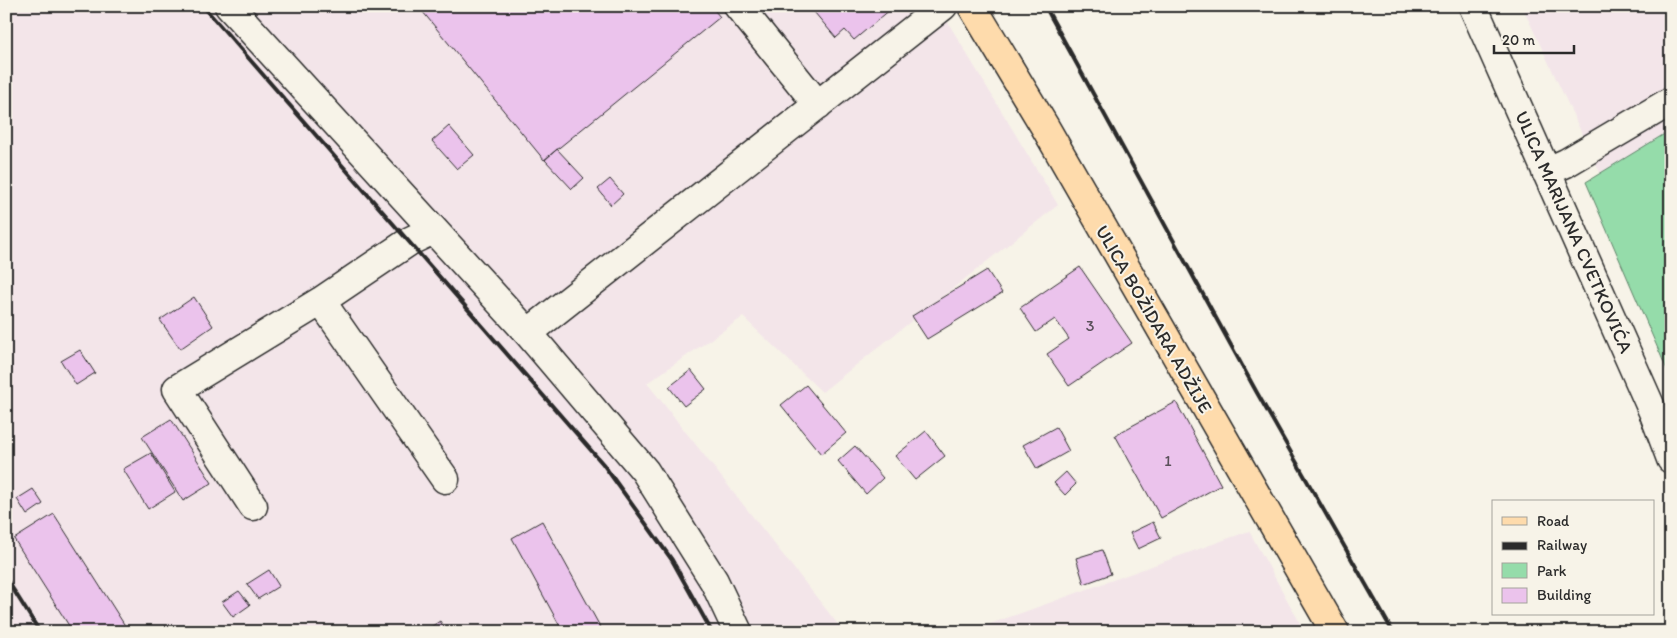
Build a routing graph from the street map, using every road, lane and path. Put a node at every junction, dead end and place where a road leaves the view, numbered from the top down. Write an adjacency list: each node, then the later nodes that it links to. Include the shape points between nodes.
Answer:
1 (229, 6): 9 (street)
2 (738, 6): 7 (street)
3 (943, 6): 7 (street)
4 (972, 6): 16 (main road, ULICA BOŽIDARA ADŽIJE)
5 (1473, 6): 8 (street, ULICA MARIJANA CVETKOVIĆA)
6 (1671, 102): 8 (street)
7 (818, 105): 11 (street)
8 (1546, 172): 12 (street, ULICA MARIJANA CVETKOVIĆA)
9 (433, 230): 10 (street); 11 (street)
10 (321, 301): 13 (street); 14 (street, via 177,389)
11 (528, 333): 15 (street, via 645,471 714,581)
12 (1671, 459)
13 (445, 479)
14 (253, 506)
15 (738, 632)
16 (1335, 632)

